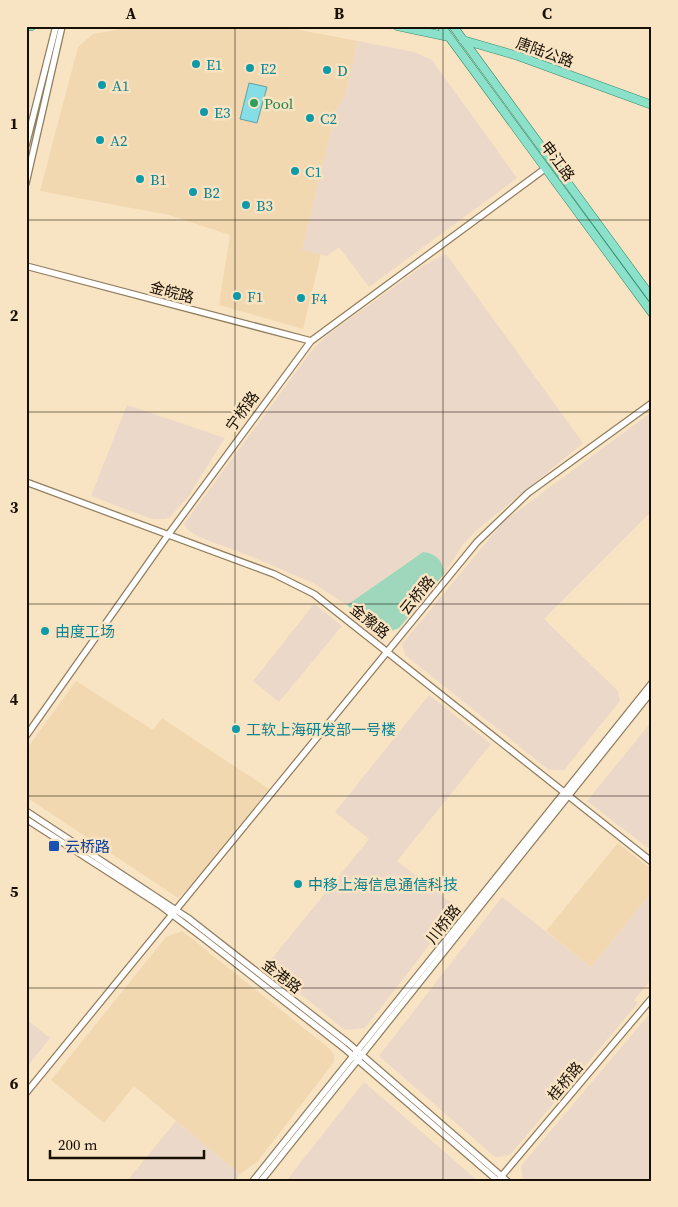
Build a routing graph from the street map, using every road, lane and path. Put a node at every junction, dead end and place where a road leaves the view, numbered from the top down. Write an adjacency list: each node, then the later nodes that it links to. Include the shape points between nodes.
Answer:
1 (32, 26): 6 (main road)
2 (56, 26): 13 (street)
3 (62, 26): 15 (street)
4 (397, 26): 9 (main road, 唐陆公路)
5 (427, 26): 7 (main road, 唐陆公路)
6 (26, 27)
7 (442, 28): 8 (main road, 唐陆公路); 9 (main road, 申江路)
8 (455, 29): 10 (main road, 申江路); 11 (main road, 唐陆公路)
9 (449, 37): 10 (main road, 唐陆公路); 14 (main road, 申江路)
10 (462, 40): 12 (main road, 唐陆公路, via 518,56); 17 (main road, 申江路)
11 (652, 101)
12 (652, 105)
13 (26, 145)
14 (546, 168): 18 (main road, 申江路); 19 (street, 宁桥路)
15 (26, 183)
16 (26, 266): 19 (street, 金皖路)
17 (652, 298)
18 (652, 313)
19 (311, 341): 22 (street, 宁桥路)
20 (652, 403): 23 (street, 云桥路, via 501,516)
21 (26, 482): 22 (street, 金豫路)
22 (168, 536): 23 (street, 金豫路, via 301,586); 26 (street, 宁桥路)
23 (387, 651): 27 (street, 金豫路); 31 (street, 云桥路)
24 (652, 683): 27 (street, 川桥路)
25 (652, 691): 27 (street, 川桥路)
26 (26, 736)
27 (566, 793): 30 (street, 金豫路); 33 (street, 川桥路)
28 (26, 812): 31 (street, 金港路)
29 (26, 819): 31 (street, 金港路)
30 (652, 862)
31 (174, 912): 33 (street, 金港路); 34 (street, 云桥路)
32 (652, 998): 35 (street, 桂桥路)
33 (358, 1056): 35 (street, 金港路); 36 (street, 川桥路); 37 (street, 川桥路)
34 (26, 1093)
35 (500, 1180)
36 (254, 1181)
37 (260, 1181)

